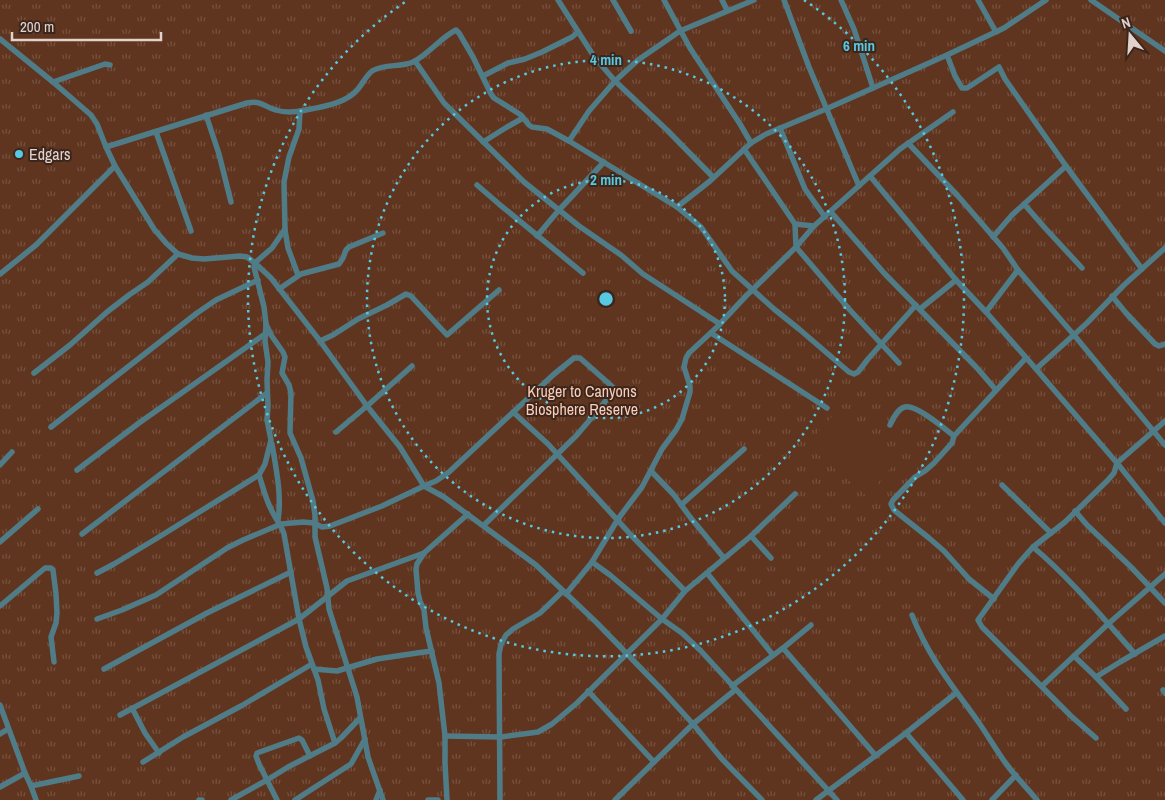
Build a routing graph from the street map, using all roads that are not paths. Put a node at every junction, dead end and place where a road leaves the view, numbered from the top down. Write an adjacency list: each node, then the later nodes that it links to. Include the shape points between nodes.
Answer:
1 (558, 0): 14 (street)
2 (613, 0): 12 (street)
3 (664, 0): 13 (street)
4 (722, 0): 11 (street)
5 (754, 0): 11 (street)
6 (784, 0): 25 (street)
7 (842, 0): 24 (street)
8 (978, 0): 15 (street)
9 (1046, 0): 15 (street)
10 (1091, 0): 17 (street)
11 (727, 10): 13 (street)
12 (631, 31)
13 (680, 31): 22 (street, via 638,60); 34 (street)
14 (578, 32): 21 (street, via 542,52 508,63); 22 (street)
15 (996, 32): 18 (street)
16 (0, 39): 23 (street)
17 (1165, 50)
18 (947, 55): 24 (street); 40 (street, via 962,88 999,67)
19 (415, 61): 21 (street, via 456,30); 26 (street, via 375,70 347,98); 33 (street, via 444,104)
20 (110, 65): 23 (street)
21 (483, 76): 29 (street, via 494,98)
22 (615, 81): 32 (street); 42 (street)
23 (53, 82): 36 (street, via 91,115)
24 (873, 88): 25 (street)
25 (826, 109): 30 (street); 44 (street)
26 (300, 111): 28 (street, via 279,112 254,102); 53 (street, via 284,182)
27 (953, 112): 35 (street)
28 (206, 115): 31 (street); 45 (street)
29 (523, 118): 32 (street, via 532,127 547,129); 33 (street)
30 (780, 128): 34 (street); 50 (street, via 805,189)
31 (156, 132): 36 (street); 54 (street)
32 (569, 140): 38 (street)
33 (483, 142): 48 (street)
34 (751, 143): 37 (street)
35 (908, 143): 41 (street); 57 (street)
36 (106, 147): 39 (street)
37 (744, 149): 42 (street); 51 (street)
38 (604, 162): 47 (street); 48 (street)
39 (115, 166): 60 (street, via 154,229); 66 (street, via 36,245)
40 (1066, 166): 46 (street); 63 (street)
41 (870, 176): 44 (street); 69 (street)
42 (712, 178): 47 (street)
43 (477, 185): 56 (street)
44 (859, 186): 49 (street)
45 (231, 202)
46 (1024, 204): 57 (street); 62 (street)
47 (677, 207): 72 (street, via 701,227 732,271)
48 (559, 210): 56 (street); 77 (street, via 643,274)
49 (831, 212): 50 (street); 74 (street)
50 (825, 217): 52 (street)
51 (795, 224): 52 (street); 58 (street)
52 (814, 226): 58 (street)
53 (285, 229): 61 (street, via 272,248); 67 (street)
54 (191, 231)
55 (383, 233): 67 (street, via 349,247 339,264)
56 (538, 236): 65 (street)
57 (993, 238): 64 (street)
58 (796, 247): 72 (street); 82 (street)
59 (1165, 248): 63 (street)
60 (178, 254): 61 (street, via 204,259 240,256); 88 (street, via 70,346)
61 (255, 263): 68 (street); 70 (street)
62 (1082, 268)
63 (1142, 269): 73 (street)
64 (1018, 270): 75 (street); 80 (street)
65 (583, 273)
66 (0, 274)
67 (298, 275): 70 (street)
68 (258, 280): 76 (street); 96 (street, via 197,313)
69 (956, 280): 74 (street); 75 (street)
70 (279, 289): 81 (street)
71 (499, 290): 81 (street, via 446,335 406,294)
72 (752, 290): 77 (street); 82 (street, via 852,374 856,374)
73 (1112, 296): 80 (street); 83 (street, via 1154,344)
74 (918, 307): 82 (street); 89 (street)
75 (986, 312): 84 (street)
76 (266, 324): 79 (street); 119 (street, via 283,352 282,373 291,393 290,433 301,458 313,502)
77 (720, 324): 78 (street)
78 (711, 333): 92 (street); 108 (street, via 686,358 684,367 690,396 682,419)
79 (265, 334): 90 (street); 107 (street)
80 (1074, 335): 87 (street); 97 (street)
81 (320, 340): 91 (street)
82 (882, 344): 85 (street)
83 (1165, 344)
84 (1026, 358): 87 (street); 89 (street)
85 (899, 362)
86 (412, 366): 91 (street)
87 (1036, 369): 106 (street)
88 (34, 372)
89 (996, 390): 99 (street)
90 (267, 394): 100 (street); 123 (street)
91 (367, 406): 98 (street); 111 (street, via 400,447)
92 (827, 408)
93 (513, 412): 104 (street); 104 (street, via 577,357 615,389); 111 (street, via 449,472)
94 (1165, 421): 97 (street)
95 (890, 425): 99 (street, via 900,409 910,407)
96 (51, 427)
97 (1154, 431): 101 (street); 106 (street)
98 (336, 432)
99 (954, 436): 139 (street, via 952,443 934,463 910,481 891,505 944,551 969,580)
100 (271, 440): 109 (street); 118 (street, via 277,475)
101 (1165, 444)
102 (744, 449): 113 (street)
103 (12, 452): 105 (street)
104 (557, 454): 117 (street); 121 (street)
105 (0, 464)
106 (1116, 464): 115 (street, via 1114,473); 120 (street)
107 (77, 470)
108 (651, 471): 113 (street); 117 (street)
109 (259, 475): 118 (street); 131 (street)
110 (1002, 485): 122 (street)
111 (424, 486): 116 (street); 119 (street, via 339,523 326,527)
112 (795, 494): 124 (street)
113 (681, 505): 128 (street)
114 (38, 509): 125 (street)
115 (1076, 511): 122 (street); 135 (street)
116 (468, 514): 121 (street); 127 (street)
117 (618, 519): 130 (street); 136 (street)
118 (279, 522): 119 (street); 132 (street); 144 (street, via 227,548 156,595)
119 (314, 523): 138 (street)
120 (1165, 523)
121 (484, 525): 137 (street, via 536,565)
122 (1051, 533): 126 (street)
123 (82, 534)
124 (750, 536): 128 (street); 129 (street)
125 (0, 542)
126 (1032, 547): 139 (street); 146 (street)
127 (424, 553): 138 (street, via 352,579); 150 (street, via 417,564 416,574)
128 (724, 558): 133 (street)
129 (771, 558)
130 (592, 562): 137 (street); 143 (street)
131 (97, 572)
132 (291, 572): 145 (street); 158 (street)
133 (707, 573): 136 (street); 153 (street)
134 (1165, 574): 135 (street)
135 (1150, 586): 140 (street); 146 (street)
136 (685, 591): 143 (street)
137 (564, 592): 151 (street); 174 (street, via 502,639 499,654)
138 (328, 597): 145 (street); 157 (street)
139 (994, 599): 160 (street, via 978,622)
140 (1165, 603)
141 (0, 606): 155 (street, via 46,568 53,570 57,613 51,637)
142 (912, 615): 163 (street, via 928,650)
143 (662, 618): 151 (street); 161 (street, via 690,640)
144 (97, 619)
145 (299, 619): 156 (street); 165 (street)
146 (1108, 624): 152 (street); 154 (street)
147 (811, 625): 149 (street)
148 (1165, 636): 152 (street)
149 (783, 648): 153 (street); 180 (street)
150 (432, 651): 157 (street, via 377,659); 173 (street)
151 (627, 653): 162 (street); 169 (street)
152 (1135, 654): 159 (street)
153 (773, 655): 161 (street)
154 (1074, 656): 159 (street); 160 (street)
155 (54, 662)
156 (313, 666): 157 (street, via 337,671); 177 (street); 178 (street)
157 (348, 668): 168 (street)
158 (104, 669)
159 (1096, 677): 166 (street)
160 (1042, 686): 176 (street)
161 (734, 688): 169 (street); 190 (street)
162 (588, 691): 174 (street, via 544,729); 182 (street)
163 (956, 693): 171 (street); 184 (street)
164 (0, 705): 170 (street)
165 (132, 708): 167 (street); 178 (street)
166 (1126, 709)
167 (120, 715)
168 (360, 718): 175 (street); 177 (street)
169 (693, 724): 182 (street); 202 (street)
170 (8, 729): 172 (street); 183 (street)
171 (906, 733): 180 (street); 205 (street)
172 (0, 734)
173 (445, 736): 174 (street); 199 (street)
174 (501, 737): 200 (street)
175 (365, 738): 189 (street); 194 (street, via 351,764)
176 (1096, 738)
177 (335, 743): 179 (street)
178 (158, 752): 181 (street)
179 (310, 756): 186 (street); 186 (street, via 299,738 260,751 256,756)
180 (876, 756): 190 (street)
181 (143, 762)
182 (654, 762): 201 (street)
183 (24, 773): 187 (street); 188 (street)
184 (1016, 775): 206 (street); 207 (street)
185 (79, 776): 187 (street)
186 (267, 780): 192 (street); 193 (street)
187 (31, 786): 191 (street)
188 (0, 787)
189 (380, 790): 195 (street); 196 (street)
190 (828, 791): 203 (street); 204 (street)
191 (36, 800)
192 (231, 800)
193 (276, 800)
194 (296, 800)
195 (376, 800)
196 (383, 800)
197 (428, 800): 198 (street)
198 (438, 800)
199 (447, 800)
200 (500, 800)
201 (615, 800)
202 (762, 800)
203 (816, 800)
204 (837, 800)
205 (963, 800)
206 (992, 800)
207 (1037, 800)

